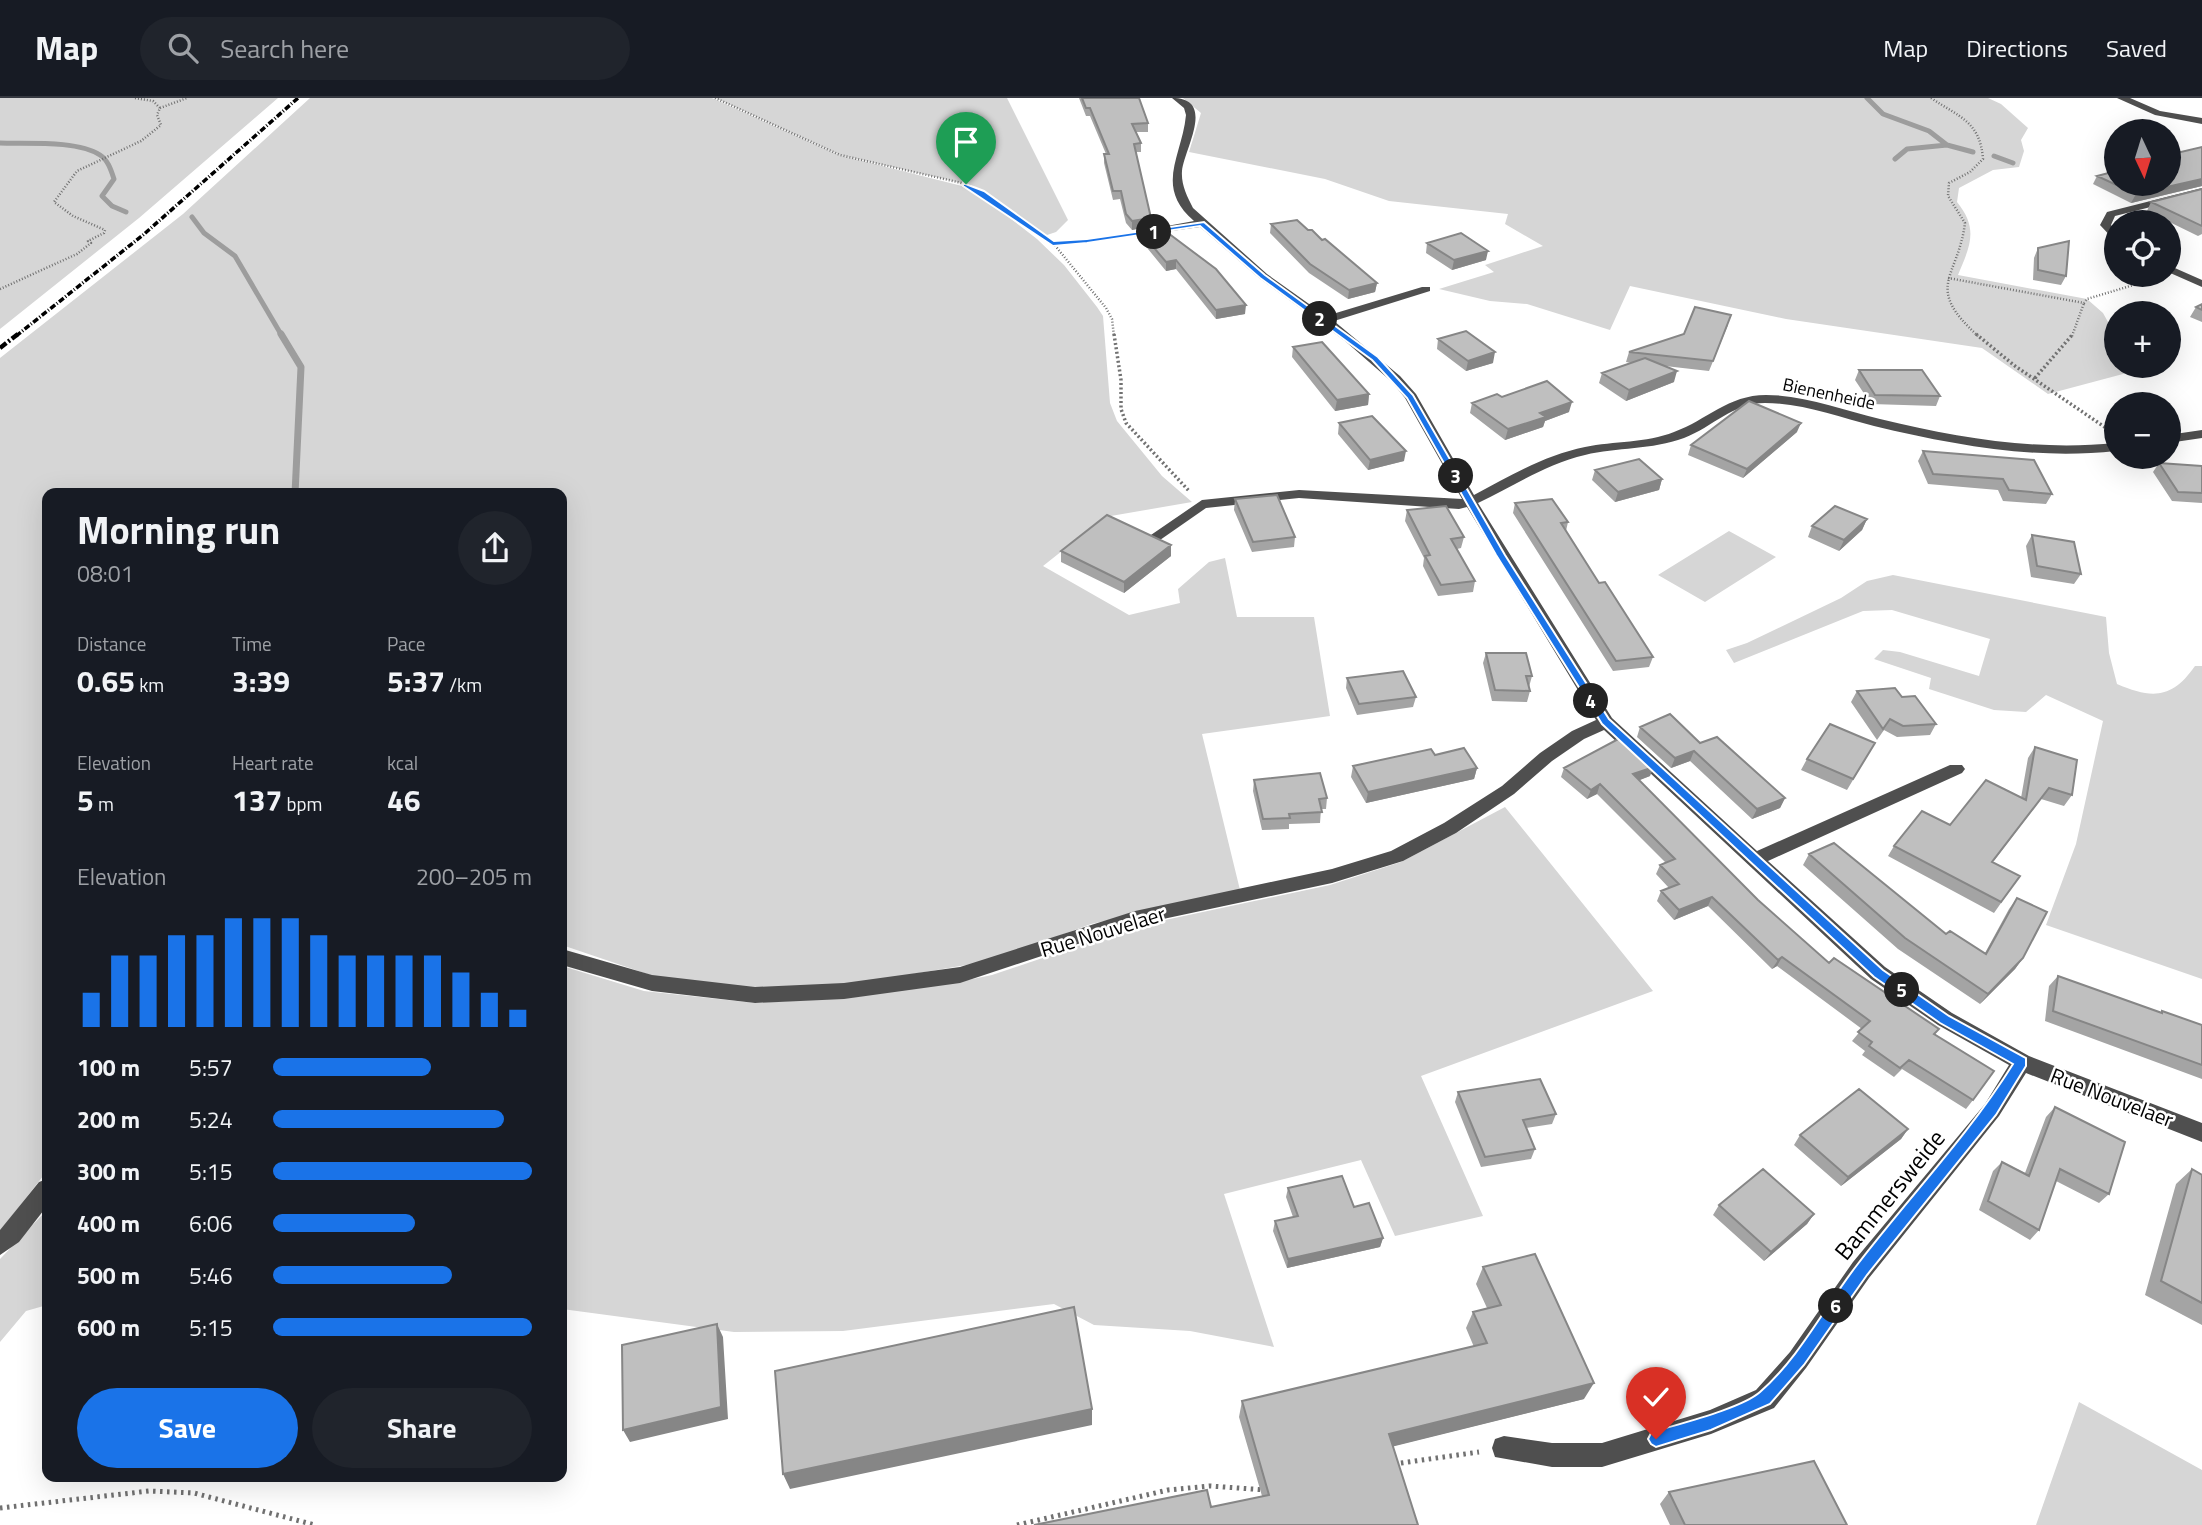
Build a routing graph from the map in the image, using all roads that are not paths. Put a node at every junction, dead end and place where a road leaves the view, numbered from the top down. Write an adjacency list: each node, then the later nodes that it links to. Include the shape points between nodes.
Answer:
1 (1177, 98): 6 (street, Rue Nouvelaer, via 1188,107 1191,122 1178,164 1177,188 1188,210)
2 (2122, 98): 3 (street, via 2158,113)
3 (2202, 121)
4 (2202, 191): 5 (street)
5 (2127, 210)
6 (1202, 223): 7 (street); 11 (street, Rue Nouvelaer)
7 (1133, 235)
8 (2181, 274): 9 (street)
9 (2202, 284)
10 (1426, 289): 11 (street)
11 (1323, 321): 15 (street, Rue Nouvelaer, via 1375,359 1410,397)
12 (2202, 434): 13 (street)
13 (2181, 437)
14 (2104, 448): 15 (street, Bienenheide, via 2049,451 1929,435 1795,403 1748,400 1730,405 1678,436 1569,455)
15 (1471, 502): 16 (street, via 1299,494 1202,504); 17 (street, Rue Nouvelaer)
16 (1155, 537)
17 (1606, 722): 19 (street, Rue Nouvelaer); 20 (street, Rue Nouvelaer, via 1578,735 1473,813 1397,856 1332,876 1135,918 960,975 844,992 755,995 652,984)
18 (1956, 769): 19 (street)
19 (1756, 859): 21 (street, Rue Nouvelaer, via 1878,974)
20 (567, 958)
21 (2022, 1062): 22 (street, Rue Nouvelaer); 25 (street, Bammersweide, via 1992,1110 1861,1270 1765,1399 1699,1426 1602,1455 1552,1455)
22 (2202, 1133)
23 (42, 1195): 24 (street)
24 (0, 1245)
25 (1504, 1448)

